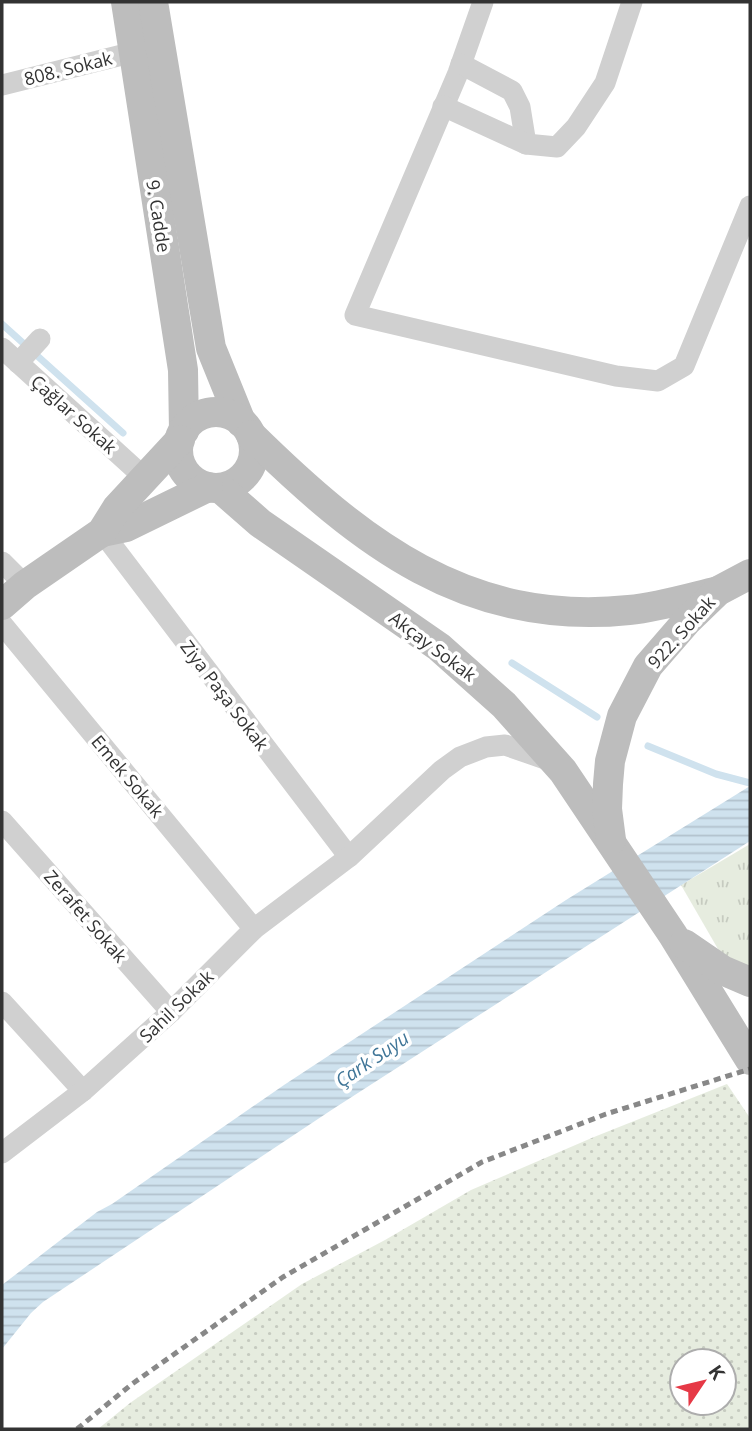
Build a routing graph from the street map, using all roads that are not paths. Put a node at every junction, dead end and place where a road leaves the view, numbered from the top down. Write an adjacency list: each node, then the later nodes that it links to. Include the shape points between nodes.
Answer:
1 (126, 2): 5 (main road, 9. Cadde)
2 (153, 2): 14 (main road, 9. Cadde, via 211,348)
3 (483, 2): 6 (street)
4 (632, 2): 9 (street, via 605,83 576,127 557,146)
5 (134, 52): 7 (street, 808. Sokak); 15 (main road, 9. Cadde, via 183,370)
6 (461, 64): 8 (street); 9 (street, via 512,90)
7 (2, 85)
8 (443, 106): 9 (street); 10 (street, via 355,315 616,376 658,381 684,366)
9 (526, 144)
10 (750, 206)
11 (40, 339): 13 (street)
12 (2, 348): 13 (street, Çağlar Sokak)
13 (18, 363): 16 (street, Çağlar Sokak)
14 (246, 429): 15 (main road, via 221,413 210,413 200,416); 17 (main road, via 254,447 249,470 231,485); 22 (main road, via 290,474 356,529 422,572 484,597 544,609 607,611)
15 (182, 436): 16 (main road); 17 (main road, via 184,470 199,484)
16 (146, 480): 18 (main road, via 117,508)
17 (214, 488): 18 (main road, via 126,527); 25 (main road, Akçay Sokak, via 454,659 524,725)
18 (102, 532): 21 (main road); 28 (street, Ziya Paşa Sokak)
19 (2, 562): 21 (street)
20 (750, 573): 22 (main road, 922. Sokak)
21 (25, 585): 23 (main road)
22 (718, 591): 27 (main road, 922. Sokak, via 648,666 622,716 608,785)
23 (2, 605)
24 (2, 624): 30 (street, Emek Sokak)
25 (556, 763): 27 (main road, Akçay Sokak); 28 (street, Sahil Sokak, via 505,745 460,757)
26 (2, 821): 33 (street, Zerafet Sokak)
27 (611, 841): 29 (main road, 922. Sokak)
28 (349, 857): 30 (street, Sahil Sokak)
29 (667, 926): 31 (main road, 922. Sokak, via 722,970); 34 (main road, 922. Sokak)
30 (254, 929): 33 (street, Sahil Sokak)
31 (750, 982)
32 (2, 1002): 35 (street)
33 (171, 1012): 35 (street, Sahil Sokak)
34 (750, 1060)
35 (83, 1091): 36 (street, Sahil Sokak)
36 (2, 1153)

